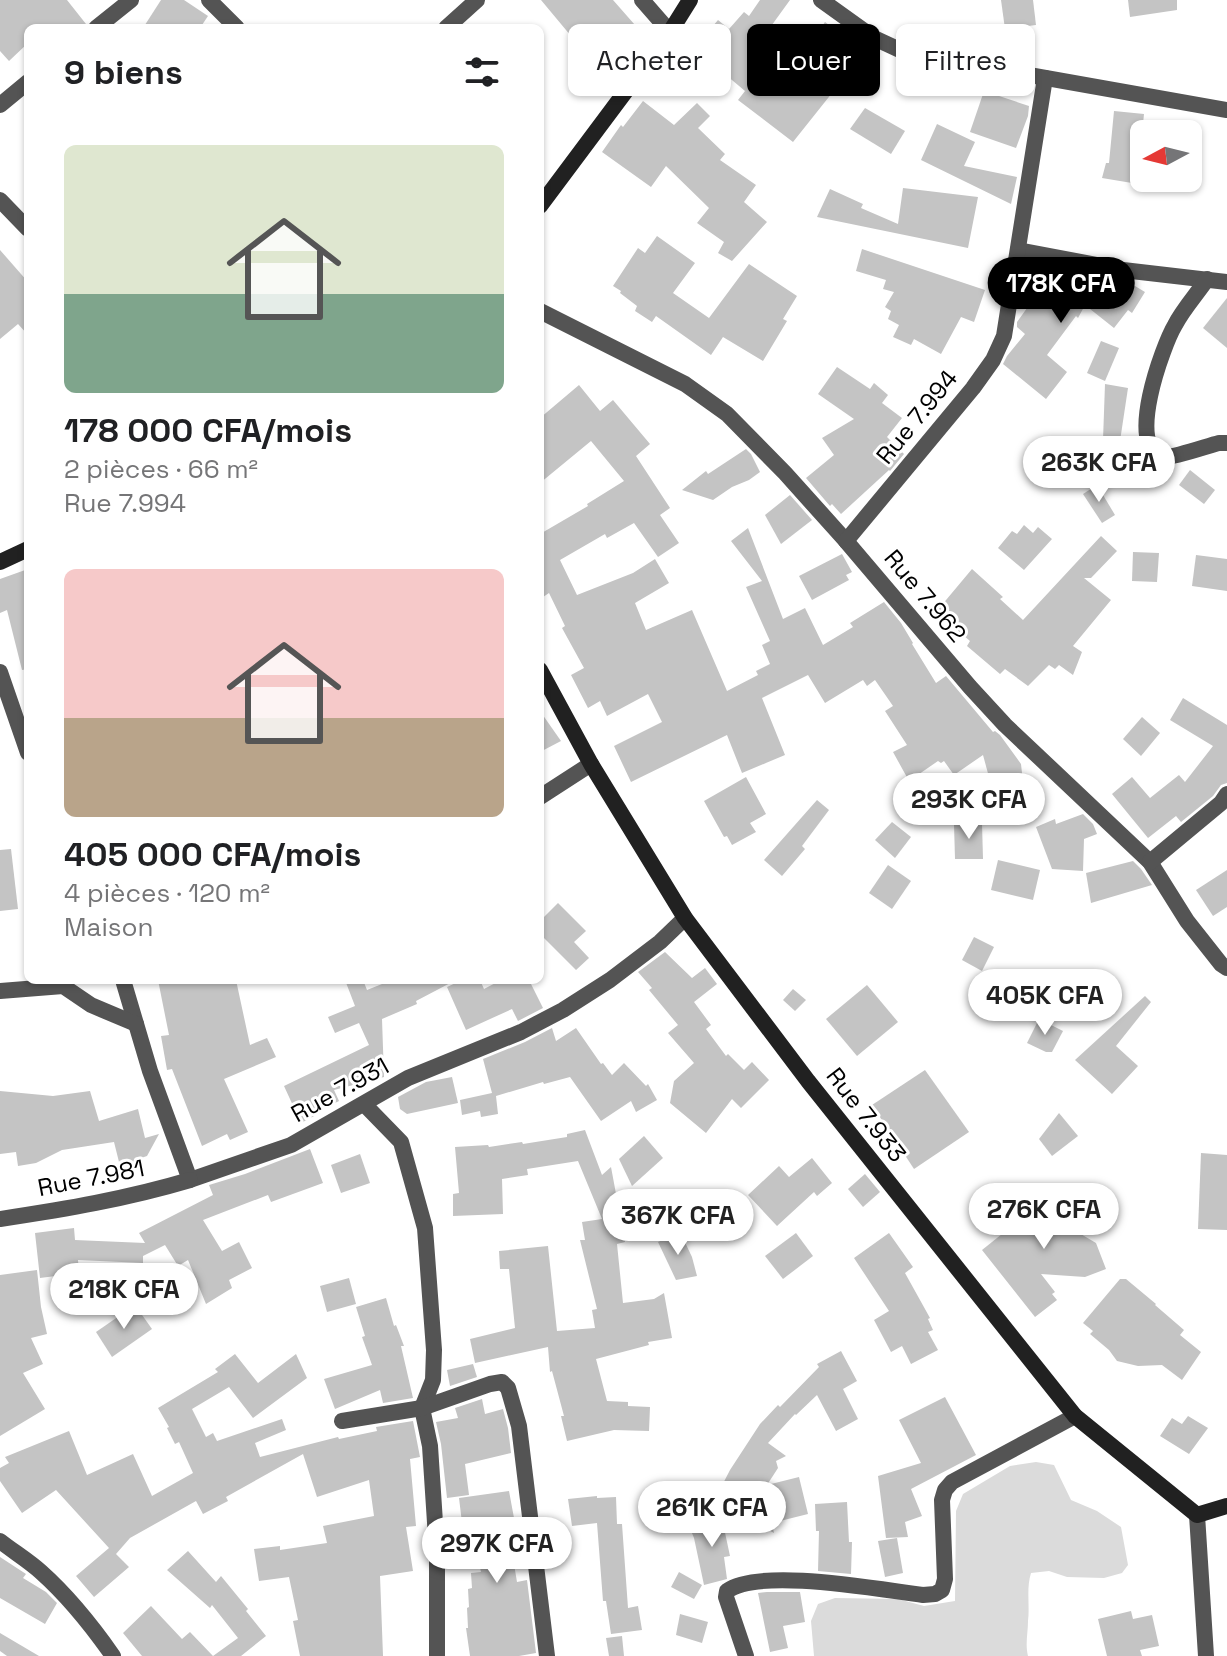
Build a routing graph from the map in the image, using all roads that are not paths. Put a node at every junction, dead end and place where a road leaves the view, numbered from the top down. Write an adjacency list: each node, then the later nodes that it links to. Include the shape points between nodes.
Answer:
1 (131, 0): 7 (street)
2 (209, 0): 8 (street)
3 (477, 0): 9 (street)
4 (642, 0): 10 (street)
5 (690, 0): 11 (street)
6 (821, 0): 12 (street, via 902,51)
7 (101, 24)
8 (233, 24)
9 (450, 24)
10 (663, 24)
11 (675, 24)
12 (1045, 78): 16 (street); 20 (street, Rue 7.994)
13 (24, 85): 15 (street)
14 (622, 96): 18 (street)
15 (0, 105)
16 (1227, 110)
17 (0, 200): 19 (street)
18 (544, 201)
19 (24, 225)
20 (1018, 250): 21 (street); 25 (street, Rue 7.994, via 1004,336 993,360)
21 (1207, 279): 22 (street); 24 (street, via 1163,351 1146,413 1149,446 1166,457)
22 (1227, 282)
23 (544, 313): 25 (street, Rue 7.962, via 685,384 727,414)
24 (1227, 443)
25 (846, 541): 34 (street, Rue 7.962, via 1005,725)
26 (24, 551): 27 (street)
27 (0, 562)
28 (0, 672): 30 (street)
29 (544, 677): 31 (street, Rue 7.933)
30 (24, 741)
31 (591, 764): 32 (street); 35 (street, Rue 7.933)
32 (544, 794)
33 (1227, 794): 34 (street)
34 (1150, 862): 36 (street, Rue 7.962, via 1187,921)
35 (685, 918): 42 (street, Rue 7.931, via 610,980 563,1010 408,1078); 46 (street, Rue 7.933)
36 (1227, 968)
37 (58, 984): 40 (street)
38 (67, 984): 41 (street, via 91,1005)
39 (124, 984): 41 (street)
40 (0, 991)
41 (136, 1024): 43 (street)
42 (365, 1105): 43 (street, Rue 7.931, via 291,1145); 45 (street, via 401,1142 425,1228 434,1350 433,1380)
43 (190, 1180): 44 (street, Rue 7.981, via 71,1209)
44 (0, 1219)
45 (422, 1408): 47 (street); 52 (street, via 430,1446 437,1553); 53 (street, via 490,1384 502,1382 508,1388 519,1426)
46 (1075, 1416): 49 (street, Rue 7.933); 54 (street, via 945,1490 945,1579 935,1594 788,1579 733,1586 726,1597)
47 (342, 1421)
48 (1227, 1506): 49 (street)
49 (1197, 1515): 55 (street)
50 (0, 1541): 51 (street, via 63,1594)
51 (113, 1656)
52 (437, 1656)
53 (547, 1656)
54 (746, 1656)
55 (1206, 1656)

